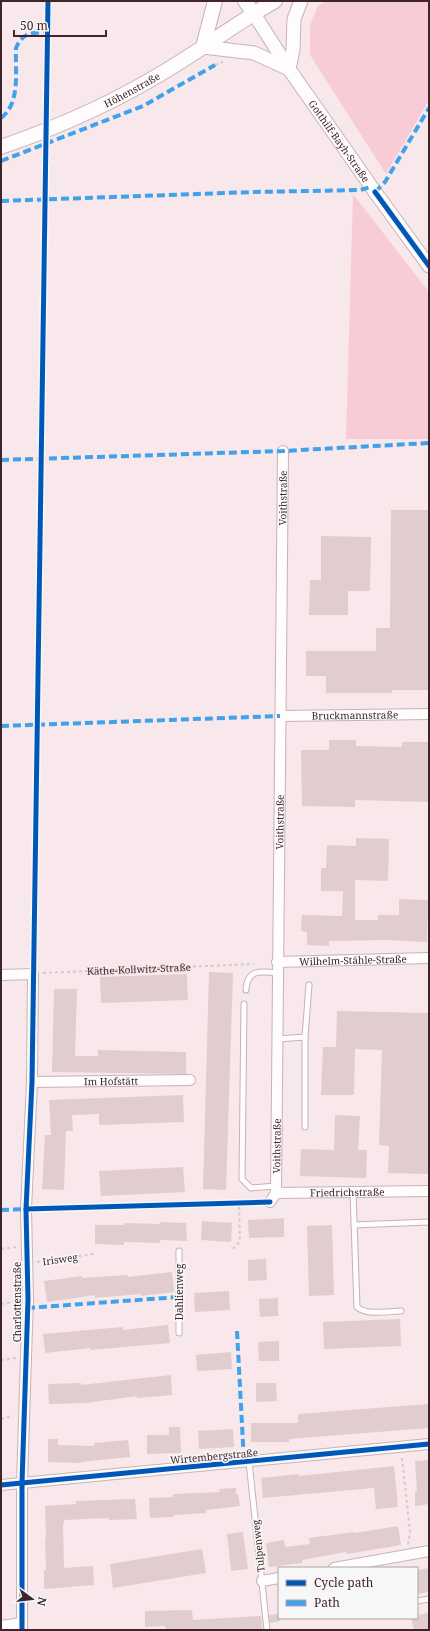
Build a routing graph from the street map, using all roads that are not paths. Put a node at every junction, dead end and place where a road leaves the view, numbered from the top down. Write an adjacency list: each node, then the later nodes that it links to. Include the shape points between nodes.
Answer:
1 (48, 1): 7 (lane)
2 (215, 1): 8 (main road)
3 (245, 1): 6 (main road)
4 (275, 1): 6 (main road, Höhenstraße)
5 (301, 1): 9 (street, via 294,19 293,50)
6 (254, 14): 8 (main road, Höhenstraße); 9 (street, Gotthilf-Bayh-Straße)
7 (48, 32)
8 (203, 47): 9 (street, via 254,53); 10 (main road, Höhenstraße, via 119,98 25,139)
9 (289, 69): 11 (street, Gotthilf-Bayh-Straße)
10 (1, 146)
11 (429, 266)
12 (283, 451): 14 (street, Voithstraße)
13 (429, 714): 14 (street, Bruckmannstraße)
14 (280, 716): 16 (street, Voithstraße)
15 (429, 958): 16 (street, Wilhelm-Stähle-Straße)
16 (277, 968): 19 (lane, via 260,971 251,976); 22 (street, Voithstraße)
17 (1, 974): 24 (street, Charlottenstraße, via 32,974)
18 (309, 985): 21 (lane)
19 (246, 990)
20 (244, 1004): 26 (lane, via 242,1179 251,1188)
21 (306, 1037): 22 (lane); 25 (lane)
22 (277, 1039): 26 (street, Voithstraße)
23 (190, 1080): 24 (street, Im Hofstätt)
24 (32, 1082): 37 (street, Charlottenstraße, via 26,1209 28,1300)
25 (304, 1127)
26 (276, 1190): 28 (street, Friedrichstraße); 29 (street)
27 (429, 1191): 28 (street, Friedrichstraße)
28 (353, 1192): 31 (lane)
29 (270, 1202)
30 (429, 1222): 31 (lane)
31 (354, 1225): 33 (lane, via 357,1307 369,1312)
32 (179, 1251): 34 (lane, Dahlienweg)
33 (401, 1310)
34 (179, 1333)
35 (429, 1444): 36 (street, Wirtembergstraße)
36 (248, 1462): 37 (street, Wirtembergstraße); 42 (lane, Tulpenweg)
37 (22, 1483): 38 (street, Wirtembergstraße); 46 (street, Charlottenstraße)
38 (1, 1485)
39 (429, 1551): 40 (street)
40 (340, 1567)
41 (278, 1578): 42 (street)
42 (262, 1581): 47 (lane, Tulpenweg)
43 (429, 1599): 44 (lane)
44 (418, 1601)
45 (1, 1626): 46 (street)
46 (22, 1626)
47 (267, 1630)

